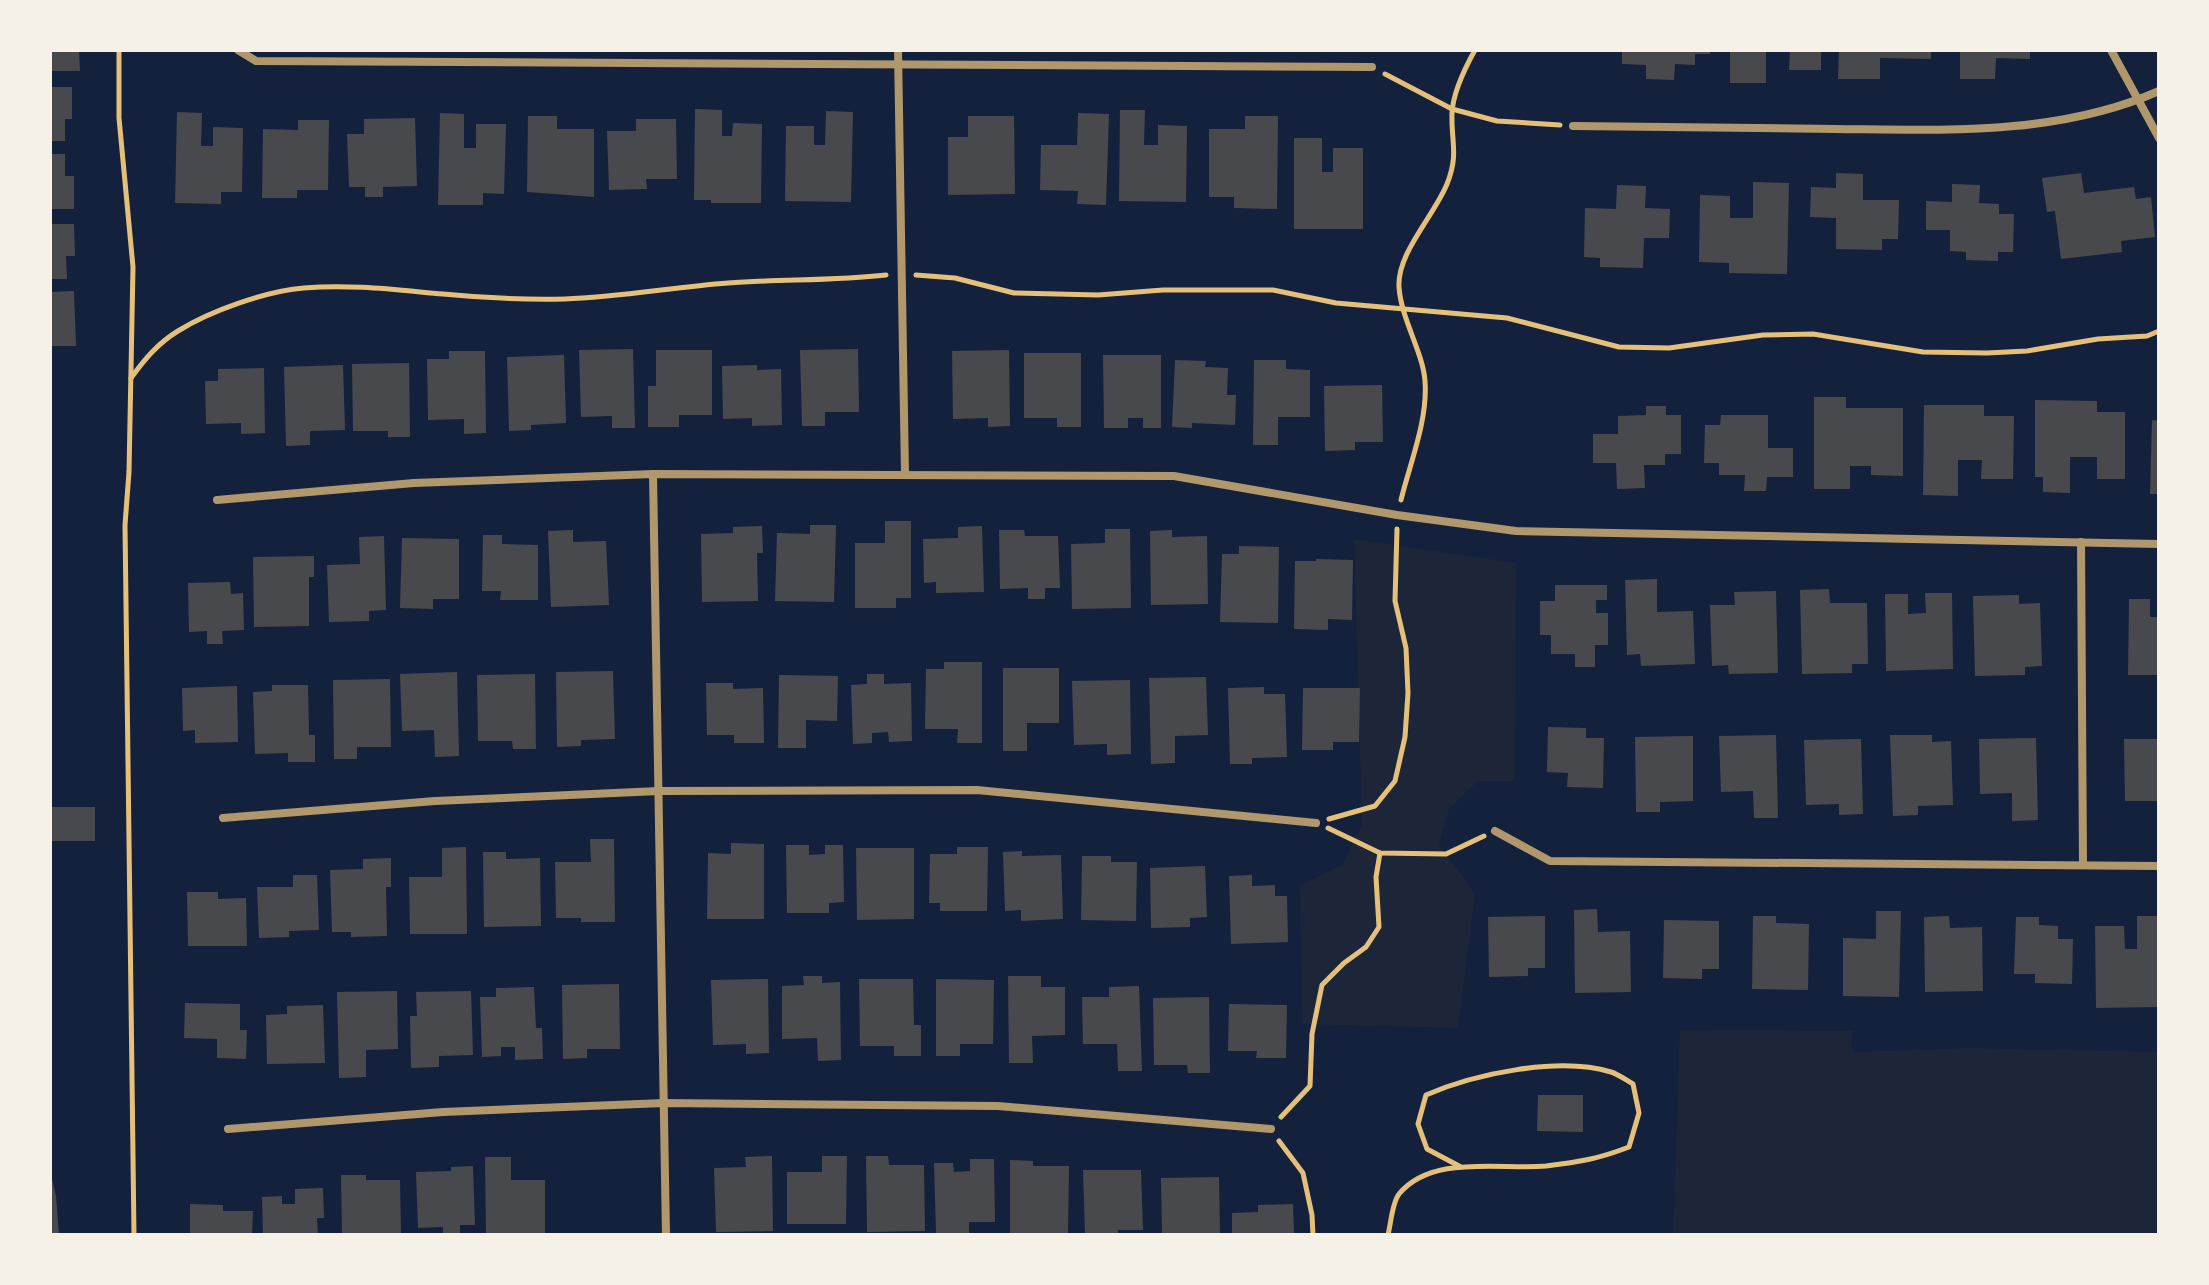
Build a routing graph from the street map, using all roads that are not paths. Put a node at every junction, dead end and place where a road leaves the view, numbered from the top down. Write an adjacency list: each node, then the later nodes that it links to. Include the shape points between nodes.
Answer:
1 (238, 50): 4 (street, via 256,61)
2 (898, 50): 4 (street)
3 (2111, 50): 7 (street)
4 (899, 64): 5 (street); 11 (street)
5 (1372, 67)
6 (2159, 91): 7 (street)
7 (2138, 100): 8 (street, via 2041,125 1962,129); 9 (street)
8 (1573, 126)
9 (2159, 138)
10 (653, 474): 11 (street); 12 (street, via 414,483); 15 (street)
11 (905, 474): 13 (street, via 1174,476 1516,531)
12 (217, 500)
13 (2081, 542): 14 (street); 19 (street)
14 (2159, 544)
15 (659, 791): 16 (street); 17 (street, via 977,790); 21 (street)
16 (223, 818)
17 (1316, 823)
18 (1495, 831): 19 (street, via 1550,861)
19 (2083, 865): 20 (street)
20 (2159, 866)
21 (664, 1103): 22 (street, via 443,1112); 23 (street, via 998,1106); 24 (street)
22 (228, 1129)
23 (1271, 1129)
24 (666, 1235)

